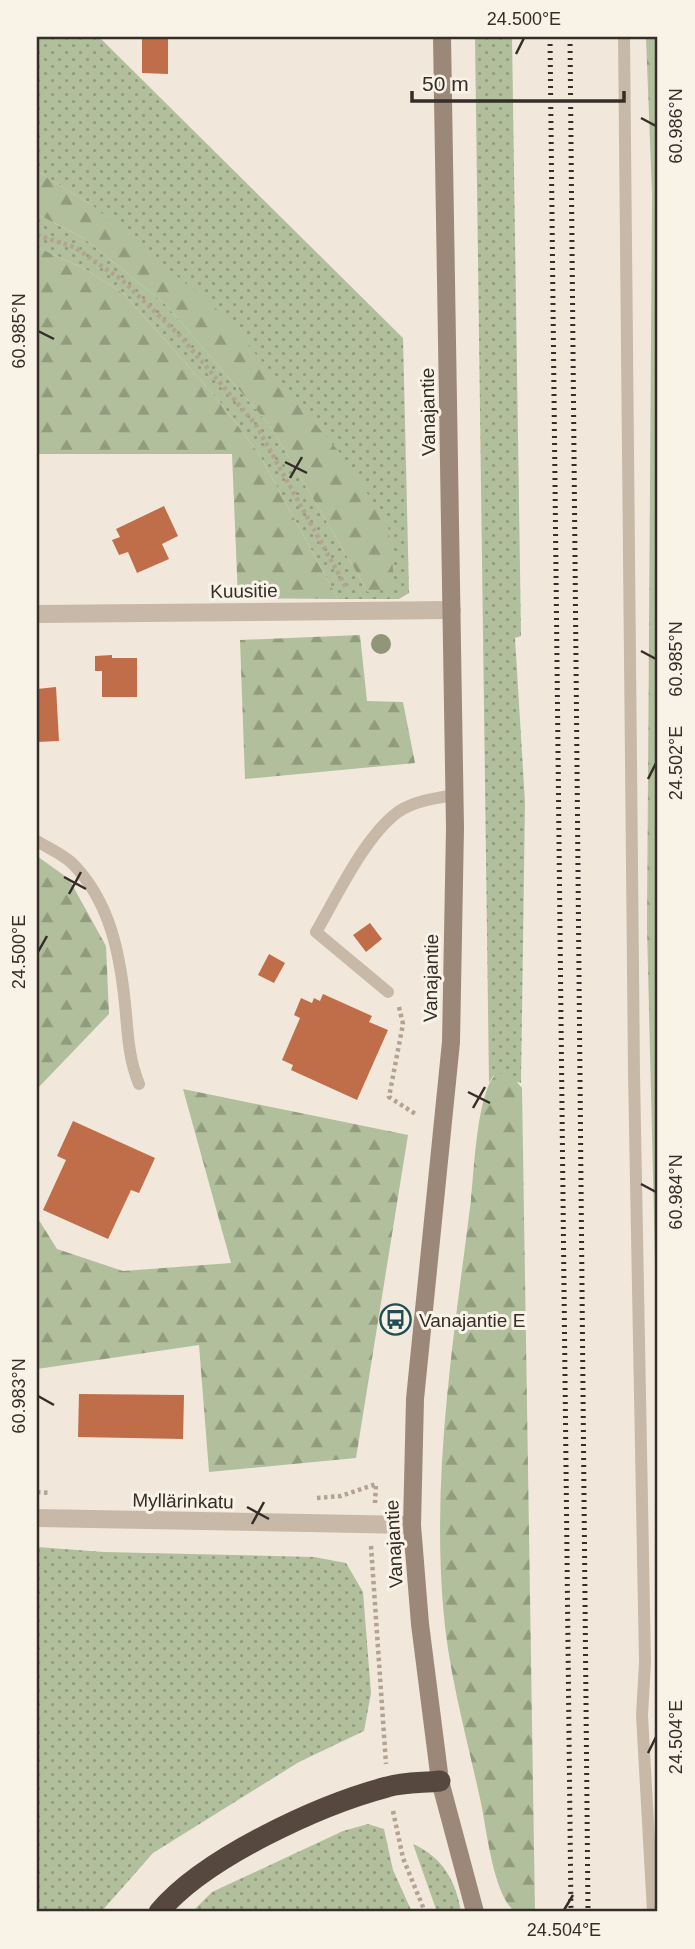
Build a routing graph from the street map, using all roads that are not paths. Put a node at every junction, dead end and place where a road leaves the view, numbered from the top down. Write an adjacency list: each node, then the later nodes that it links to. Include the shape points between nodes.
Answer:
1 (442, 37): 3 (street, Vanajantie)
2 (624, 37): 14 (lane, via 645,1663 642,1715)
3 (452, 610): 4 (street, Kuusitie); 5 (street, Vanajantie)
4 (37, 614)
5 (454, 795): 7 (lane, via 410,806 388,821 316,932); 10 (street, Vanajantie, via 451,1042 415,1399)
6 (37, 841): 8 (lane, via 72,863 108,918 122,967 130,1061)
7 (388, 992)
8 (139, 1084)
9 (37, 1518): 10 (street, Myllärinkatu)
10 (412, 1525): 11 (street, Vanajantie)
11 (440, 1781): 12 (highway, via 388,1786 311,1816 229,1856 195,1878); 13 (street, Vanajantie)
12 (159, 1912)
13 (475, 1912)
14 (653, 1912)

